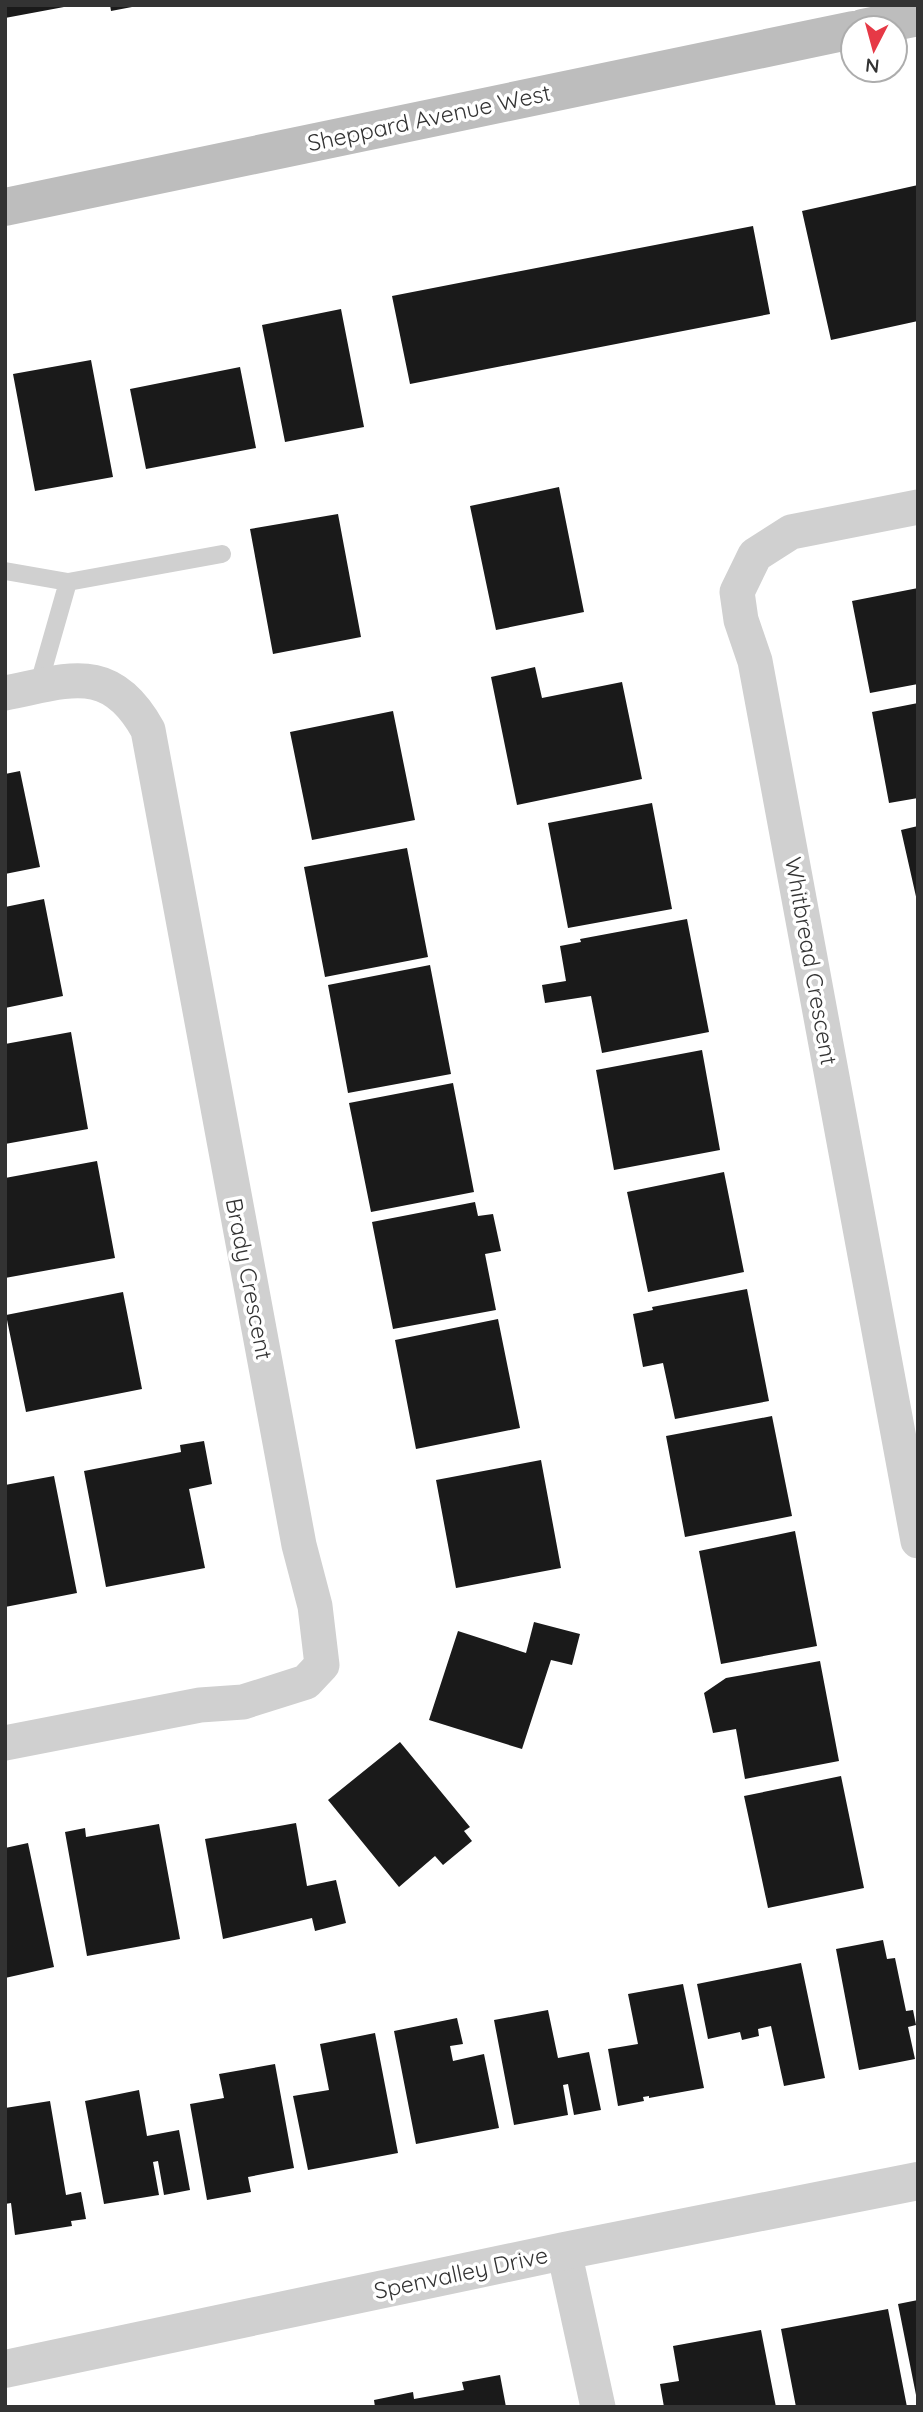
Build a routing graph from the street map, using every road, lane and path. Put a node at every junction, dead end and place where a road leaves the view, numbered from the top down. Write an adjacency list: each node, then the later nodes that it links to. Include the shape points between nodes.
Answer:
1 (839, 33): 2 (main road, Sheppard Avenue West)
2 (5, 207)
3 (918, 507): 8 (street, Whitbread Crescent, via 791,533 755,555 737,592 755,661)
4 (222, 554): 6 (lane)
5 (5, 571): 6 (lane)
6 (68, 582): 7 (lane)
7 (22, 690): 9 (street, Brady Crescent, via 68,680 95,681 121,695 148,730 299,1545 315,1606 322,1665 306,1682 243,1702 200,1705)
8 (918, 1541)
9 (5, 1743)
10 (918, 2181): 11 (street, Spenvalley Drive)
11 (564, 2251): 12 (street, Spenvalley Drive); 13 (street)
12 (5, 2370)
13 (598, 2407)

